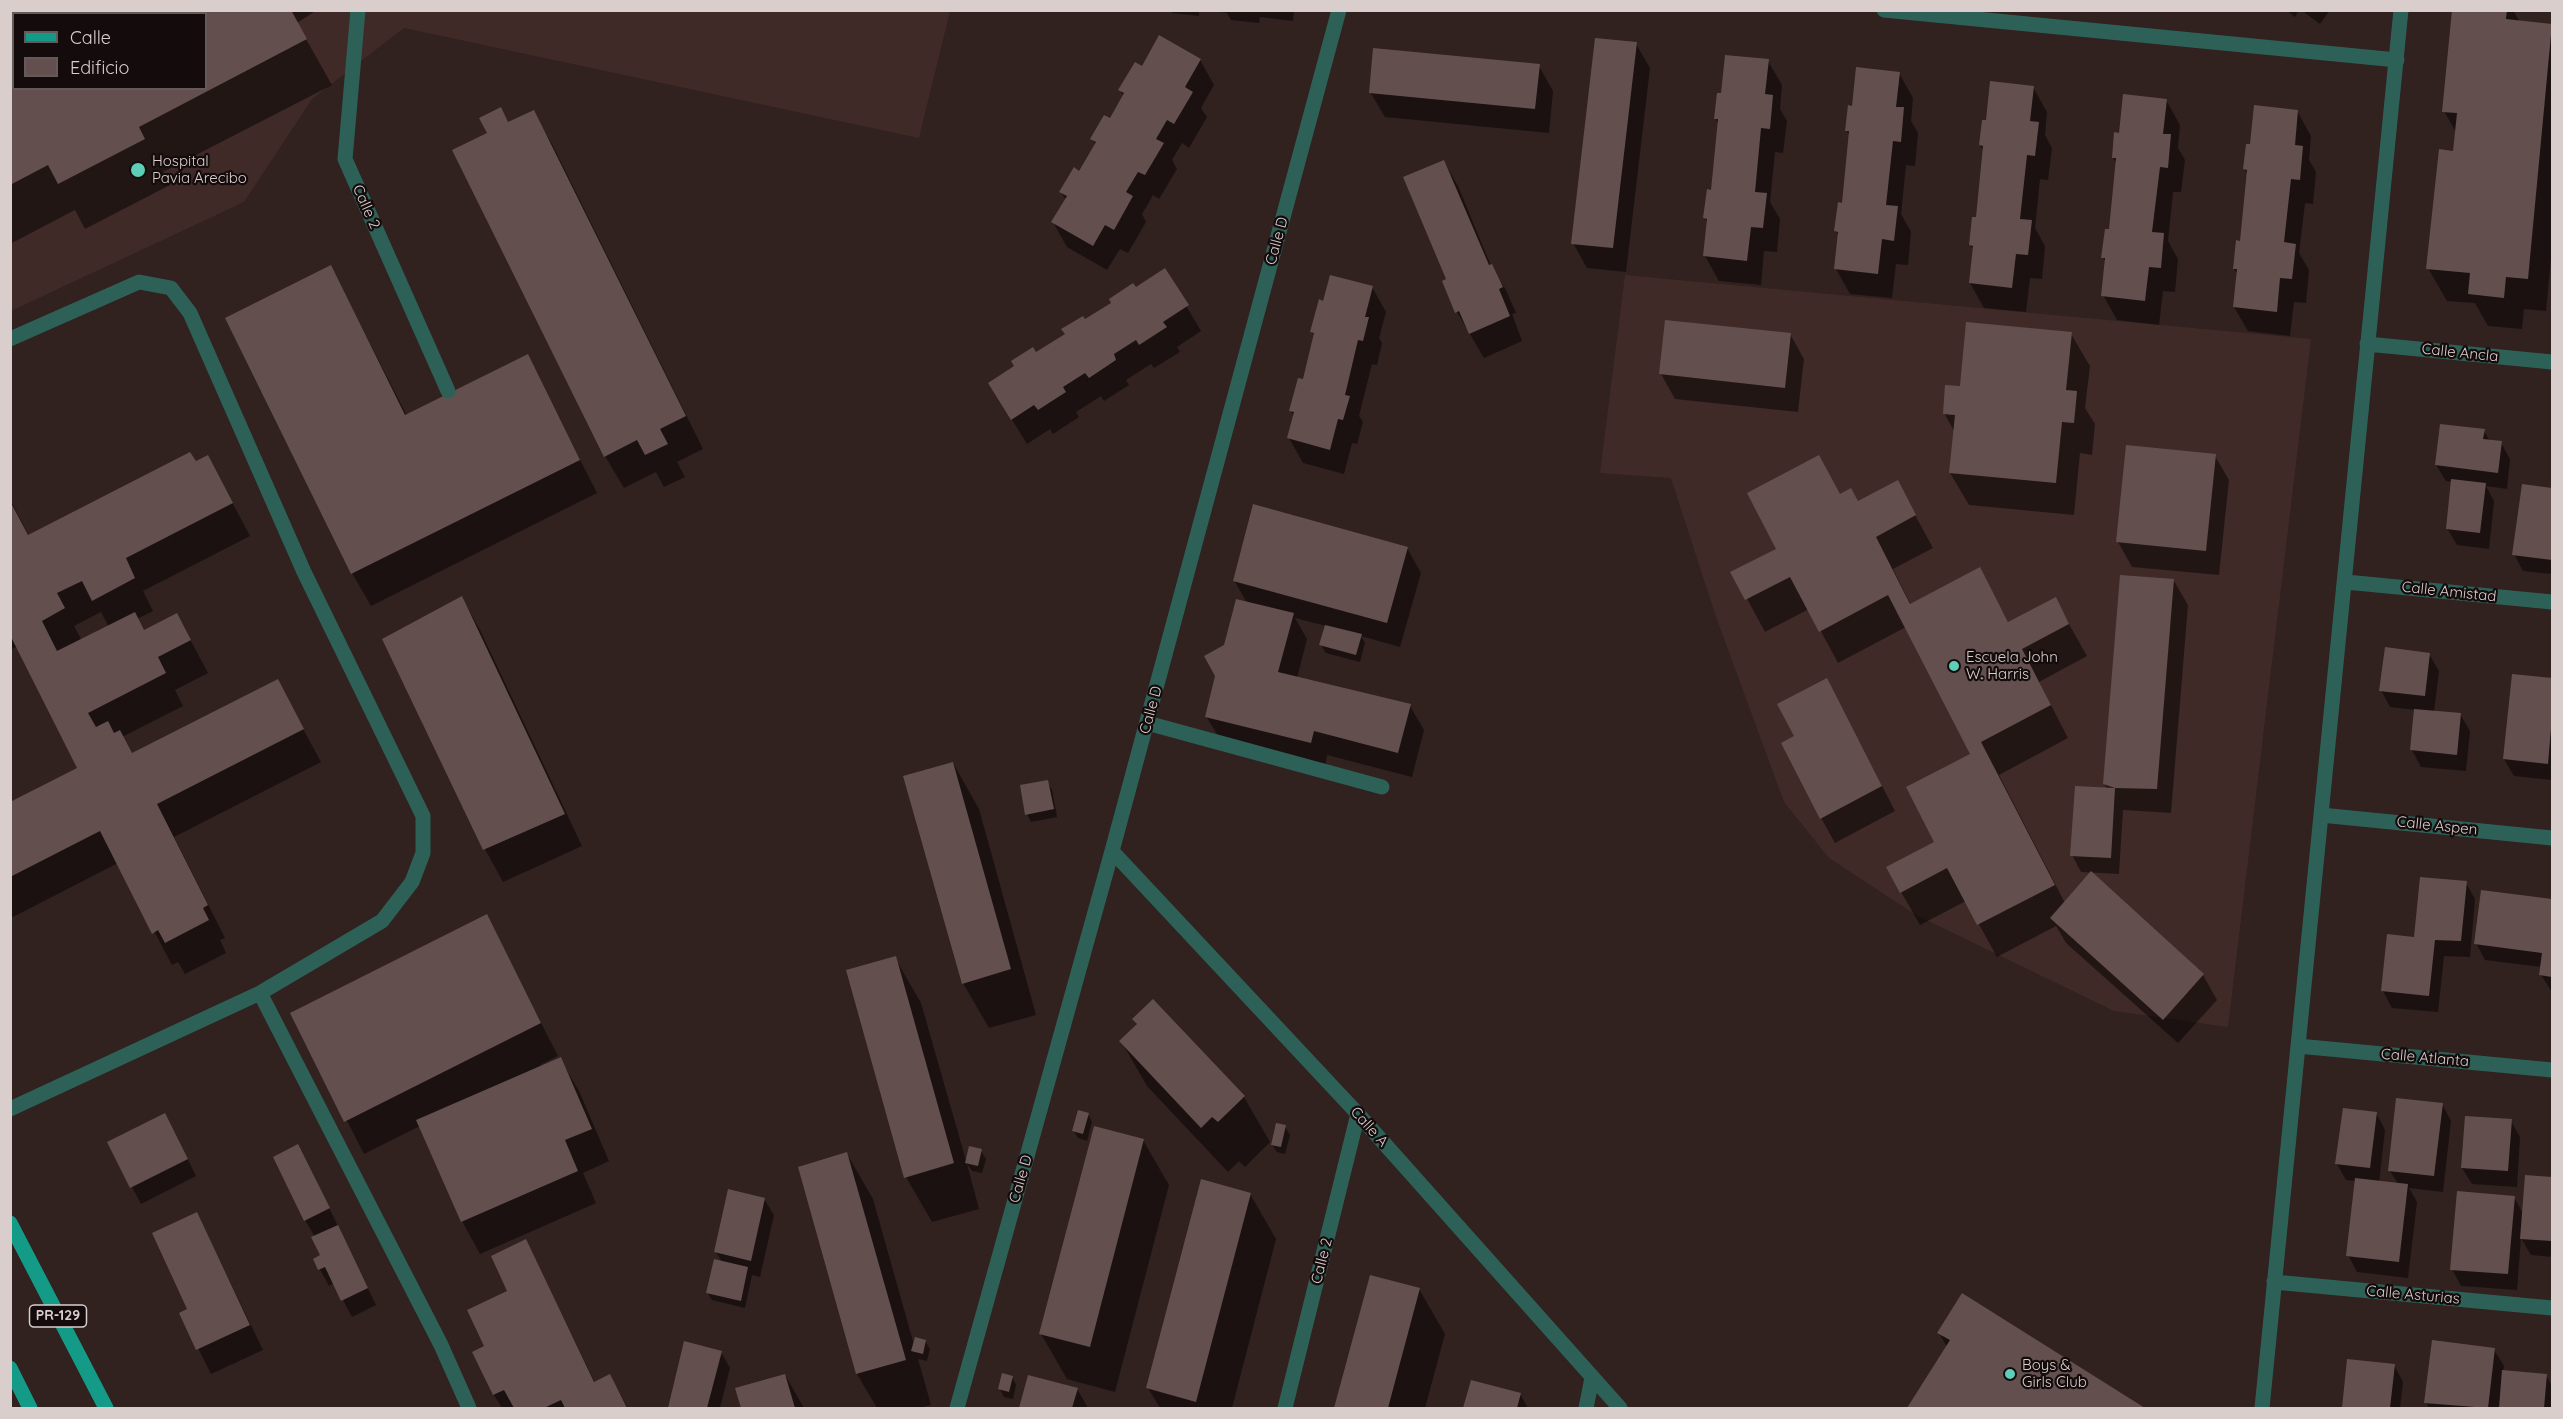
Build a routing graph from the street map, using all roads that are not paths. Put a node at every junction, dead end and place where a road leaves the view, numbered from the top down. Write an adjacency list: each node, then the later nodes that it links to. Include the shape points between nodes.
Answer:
1 (358, 10): 9 (street, Calle 2, via 345,159)
2 (1340, 10): 12 (street, Calle D)
3 (1884, 10): 5 (street)
4 (2401, 10): 5 (street)
5 (2397, 60): 7 (street)
6 (10, 339): 17 (street, via 140,282 171,288 190,313 304,572 423,816 423,853 412,882 382,921)
7 (2367, 344): 8 (street, Calle Ancla); 10 (street)
8 (2553, 362)
9 (448, 391)
10 (2346, 582): 11 (street, Calle Amistad); 14 (street)
11 (2553, 602)
12 (1147, 723): 13 (street); 16 (street, Calle D)
13 (1382, 787)
14 (2321, 815): 15 (street, Calle Aspen); 18 (street)
15 (2553, 838)
16 (1112, 851): 21 (street, Calle A); 30 (street, Calle D)
17 (260, 993): 20 (street); 29 (street)
18 (2298, 1046): 19 (street, Calle Atlanta); 23 (street)
19 (2553, 1070)
20 (10, 1110)
21 (1358, 1114): 26 (street, Calle A); 31 (street, Calle 2)
22 (10, 1223): 28 (main road, PR-129)
23 (2274, 1282): 24 (street, Calle Asturias); 34 (street)
24 (2553, 1308)
25 (10, 1368): 27 (main road)
26 (1592, 1378): 32 (street); 33 (street, Calle A)
27 (30, 1408)
28 (106, 1408)
29 (469, 1408)
30 (957, 1408)
31 (1285, 1408)
32 (1586, 1408)
33 (1620, 1408)
34 (2262, 1408)

